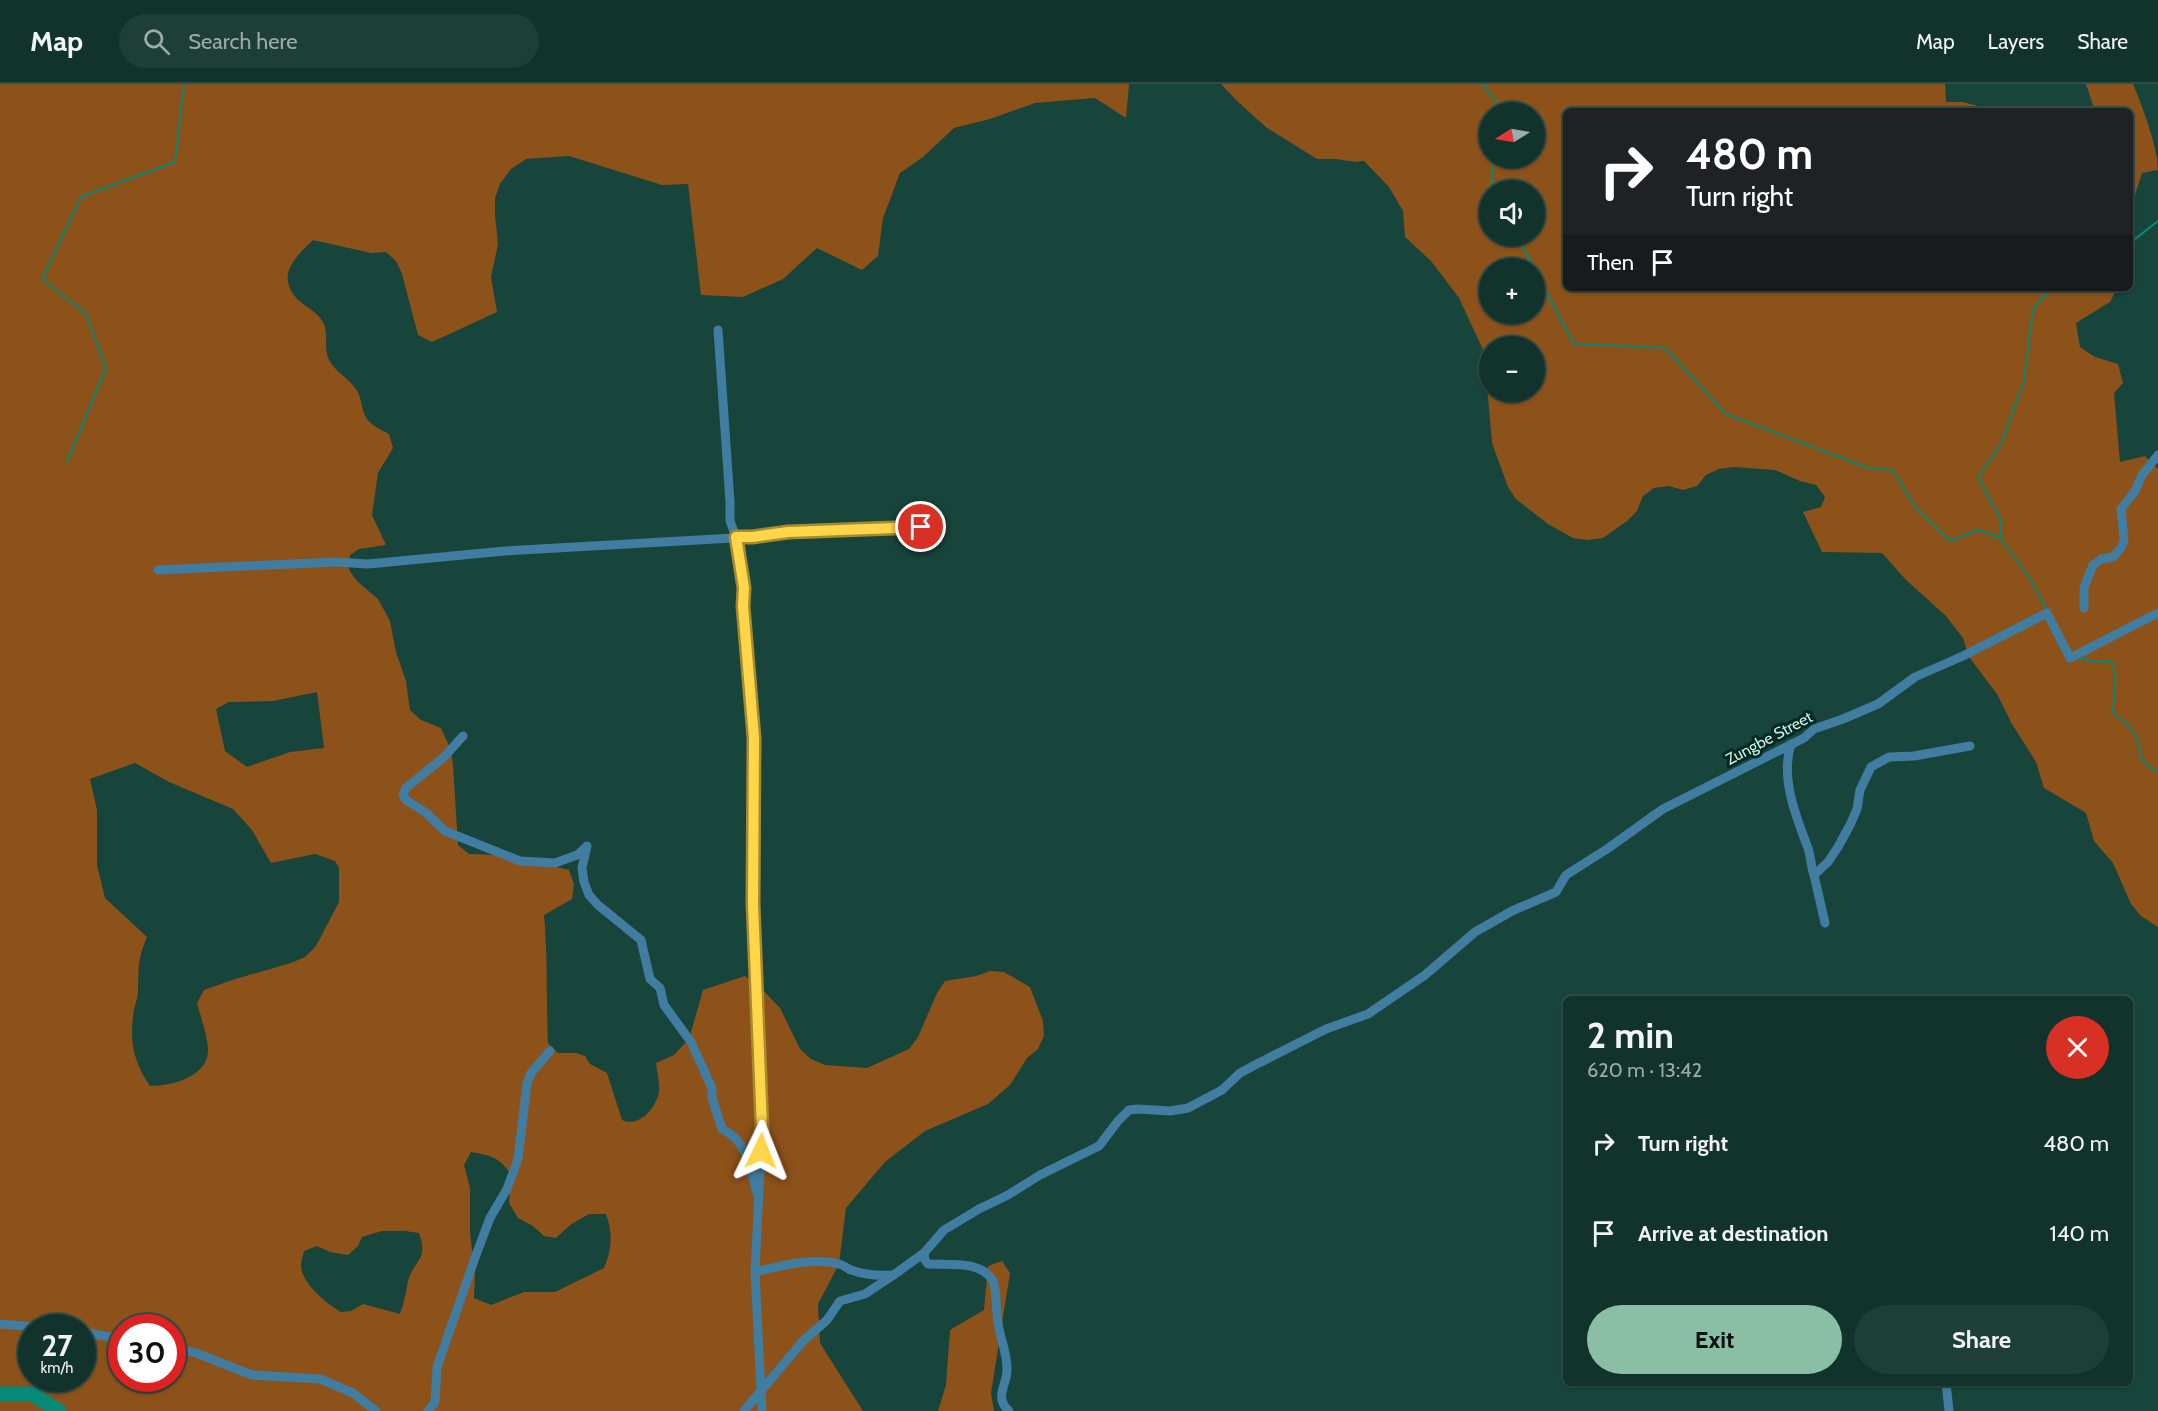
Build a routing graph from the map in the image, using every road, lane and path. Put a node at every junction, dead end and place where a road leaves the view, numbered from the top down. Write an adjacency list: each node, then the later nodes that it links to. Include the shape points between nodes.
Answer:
1 (718, 330): 4 (street, via 730,521)
2 (2158, 455): 6 (street, via 2121,509 2121,548 2113,557 2096,561 2087,577)
3 (921, 527): 4 (street)
4 (736, 537): 5 (street, via 368,564); 14 (street, via 744,588 754,738 753,904 762,1128)
5 (158, 570)
6 (2084, 608)
7 (2158, 613): 9 (street, Zungbe Street, via 2070,658 2047,613 1916,677 1878,704 1814,729)
8 (463, 736): 14 (street, via 405,788 406,800 446,831 520,861 555,863 577,855 587,846 582,868 589,895 641,940 650,979 660,988 664,1005 691,1042 712,1088 722,1128 742,1145)
9 (1791, 744): 11 (street, via 1789,779); 15 (street, Zungbe Street, via 1663,809 1566,874 1556,892 1482,927 1425,975 1368,1014 1326,1029 1253,1066 1222,1090 1188,1108 1129,1110 1099,1146 979,1209 945,1230)
10 (1970, 746): 11 (street, via 1889,757 1871,767 1842,839)
11 (1814, 876): 12 (street)
12 (1825, 923)
13 (550, 1051): 24 (street, via 527,1083 518,1159 476,1255 437,1367 435,1402)
14 (759, 1198): 16 (street)
15 (924, 1252): 17 (street, Zungbe Street); 27 (street, via 928,1264 965,1265 985,1273 994,1283 1007,1370 1001,1391)
16 (755, 1272): 17 (street, via 820,1262 876,1276); 22 (street)
17 (895, 1274): 22 (street, Zungbe Street, via 865,1294 840,1301)
18 (0, 1324): 19 (street)
19 (18, 1326)
20 (186, 1350): 23 (street, via 252,1375 320,1379 354,1393)
21 (1946, 1386): 28 (street)
22 (762, 1389): 25 (street, Zungbe Street); 26 (street)
23 (376, 1411)
24 (428, 1411)
25 (744, 1411)
26 (762, 1411)
27 (1009, 1411)
28 (1949, 1411)

